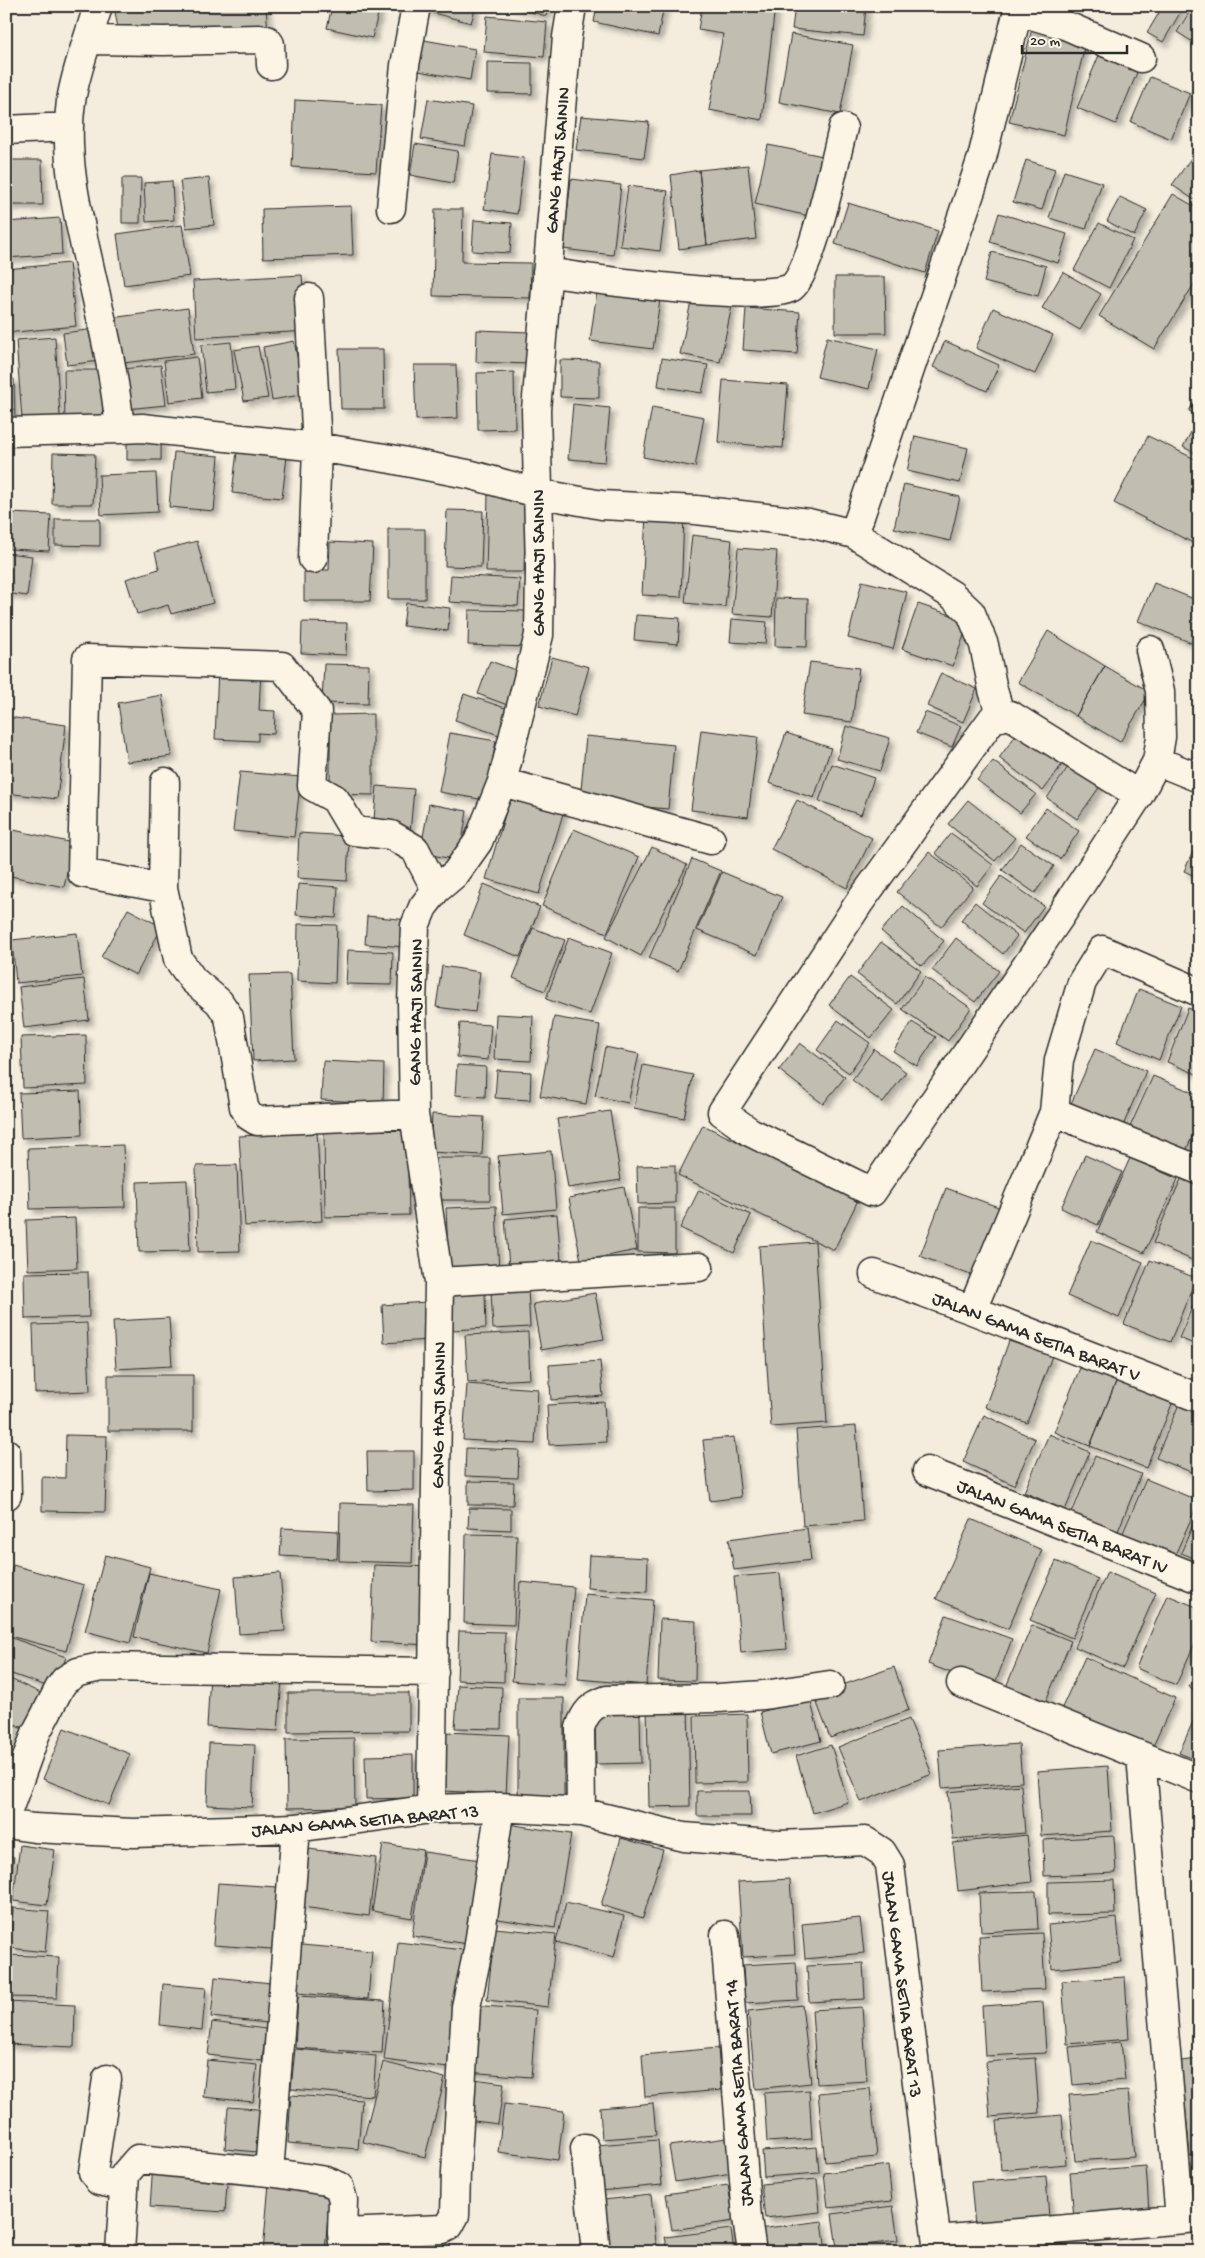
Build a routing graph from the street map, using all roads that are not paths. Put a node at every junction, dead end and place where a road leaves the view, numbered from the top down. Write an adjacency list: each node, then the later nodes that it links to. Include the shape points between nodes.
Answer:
1 (98, 6): 5 (street)
2 (416, 6): 11 (street, via 405,65)
3 (572, 6): 12 (street, GANG HAJI SAININ)
4 (1019, 9): 6 (street); 18 (street, via 982,158)
5 (88, 40): 7 (street, via 260,39 270,44); 8 (street, via 71,101)
6 (1141, 58)
7 (271, 65)
8 (69, 127): 10 (street); 14 (street, via 74,200 102,319)
9 (843, 128): 12 (street, via 816,234 793,287 781,292 762,293 666,287)
10 (6, 130)
11 (392, 208)
12 (546, 272): 17 (street, GANG HAJI SAININ, via 536,410)
13 (308, 298): 16 (street)
14 (120, 429): 15 (street); 16 (street, via 142,428)
15 (6, 432)
16 (317, 447): 17 (street, via 472,475); 19 (street)
17 (537, 493): 18 (street, via 602,505 696,510 809,523); 25 (street, GANG HAJI SAININ, via 539,635)
18 (854, 534): 21 (street, via 952,595 971,613 984,645)
19 (313, 559)
20 (1150, 650): 22 (street, via 1160,691 1161,737)
21 (1001, 717): 26 (street, via 1010,715); 26 (street, via 994,718 859,903 722,1112 750,1132 872,1192)
22 (1157, 761): 23 (street); 26 (street)
23 (1199, 778)
24 (165, 782): 28 (street)
25 (502, 782): 27 (street); 29 (street, GANG HAJI SAININ, via 478,842 456,873)
26 (1139, 795)
27 (711, 840)
28 (163, 888): 29 (street, via 82,873 87,659 282,666 317,711 312,786 335,799 354,831 391,835 415,849); 32 (street, via 178,959 193,980 219,1002 229,1017 248,1116 257,1121)
29 (436, 890): 32 (street, GANG HAJI SAININ, via 423,907 415,926 412,1002)
30 (1199, 992): 31 (street, via 1102,950 1082,982 1064,1042)
31 (1054, 1112): 33 (street); 37 (street)
32 (414, 1114): 36 (street, GANG HAJI SAININ)
33 (1199, 1170)
34 (699, 1267): 36 (street)
35 (874, 1274): 37 (street, JALAN GAMA SETIA BARAT V)
36 (439, 1282): 43 (street, GANG HAJI SAININ)
37 (972, 1310): 38 (street, JALAN GAMA SETIA BARAT V)
38 (1199, 1398)
39 (6, 1454): 41 (street)
40 (927, 1471): 42 (street, JALAN GAMA SETIA BARAT IV)
41 (8, 1495)
42 (1199, 1579)
43 (434, 1672): 49 (street, GANG HAJI SAININ); 51 (street, via 86,1669 65,1680 56,1693 28,1753)
44 (961, 1683): 46 (street)
45 (830, 1685): 50 (street, via 764,1695 607,1700 597,1704 584,1717 580,1728)
46 (1141, 1756): 47 (street); 59 (street)
47 (1199, 1779)
48 (500, 1807): 49 (street, JALAN GAMA SETIA BARAT 13); 50 (street, JALAN GAMA SETIA BARAT 13); 60 (street, via 466,2007 455,2215 449,2226 443,2229)
49 (430, 1809): 53 (street, JALAN GAMA SETIA BARAT 13)
50 (581, 1812): 61 (street, JALAN GAMA SETIA BARAT 13, via 684,1837 780,1845 856,1840 865,1841 882,1852 890,1865)
51 (6, 1816)
52 (6, 1824): 53 (street, JALAN GAMA SETIA BARAT 13, via 133,1833)
53 (296, 1828): 57 (street)
54 (725, 1935): 64 (street, JALAN GAMA SETIA BARAT 14)
55 (107, 2079): 58 (street, via 93,2172 100,2181)
56 (585, 2148): 63 (street)
57 (269, 2172): 58 (street, via 138,2159 125,2174); 60 (street, via 339,2186 344,2200)
58 (123, 2186): 62 (street)
59 (1190, 2218): 61 (street)
60 (343, 2242)
61 (937, 2246)
62 (120, 2252)
63 (596, 2252)
64 (752, 2252)

